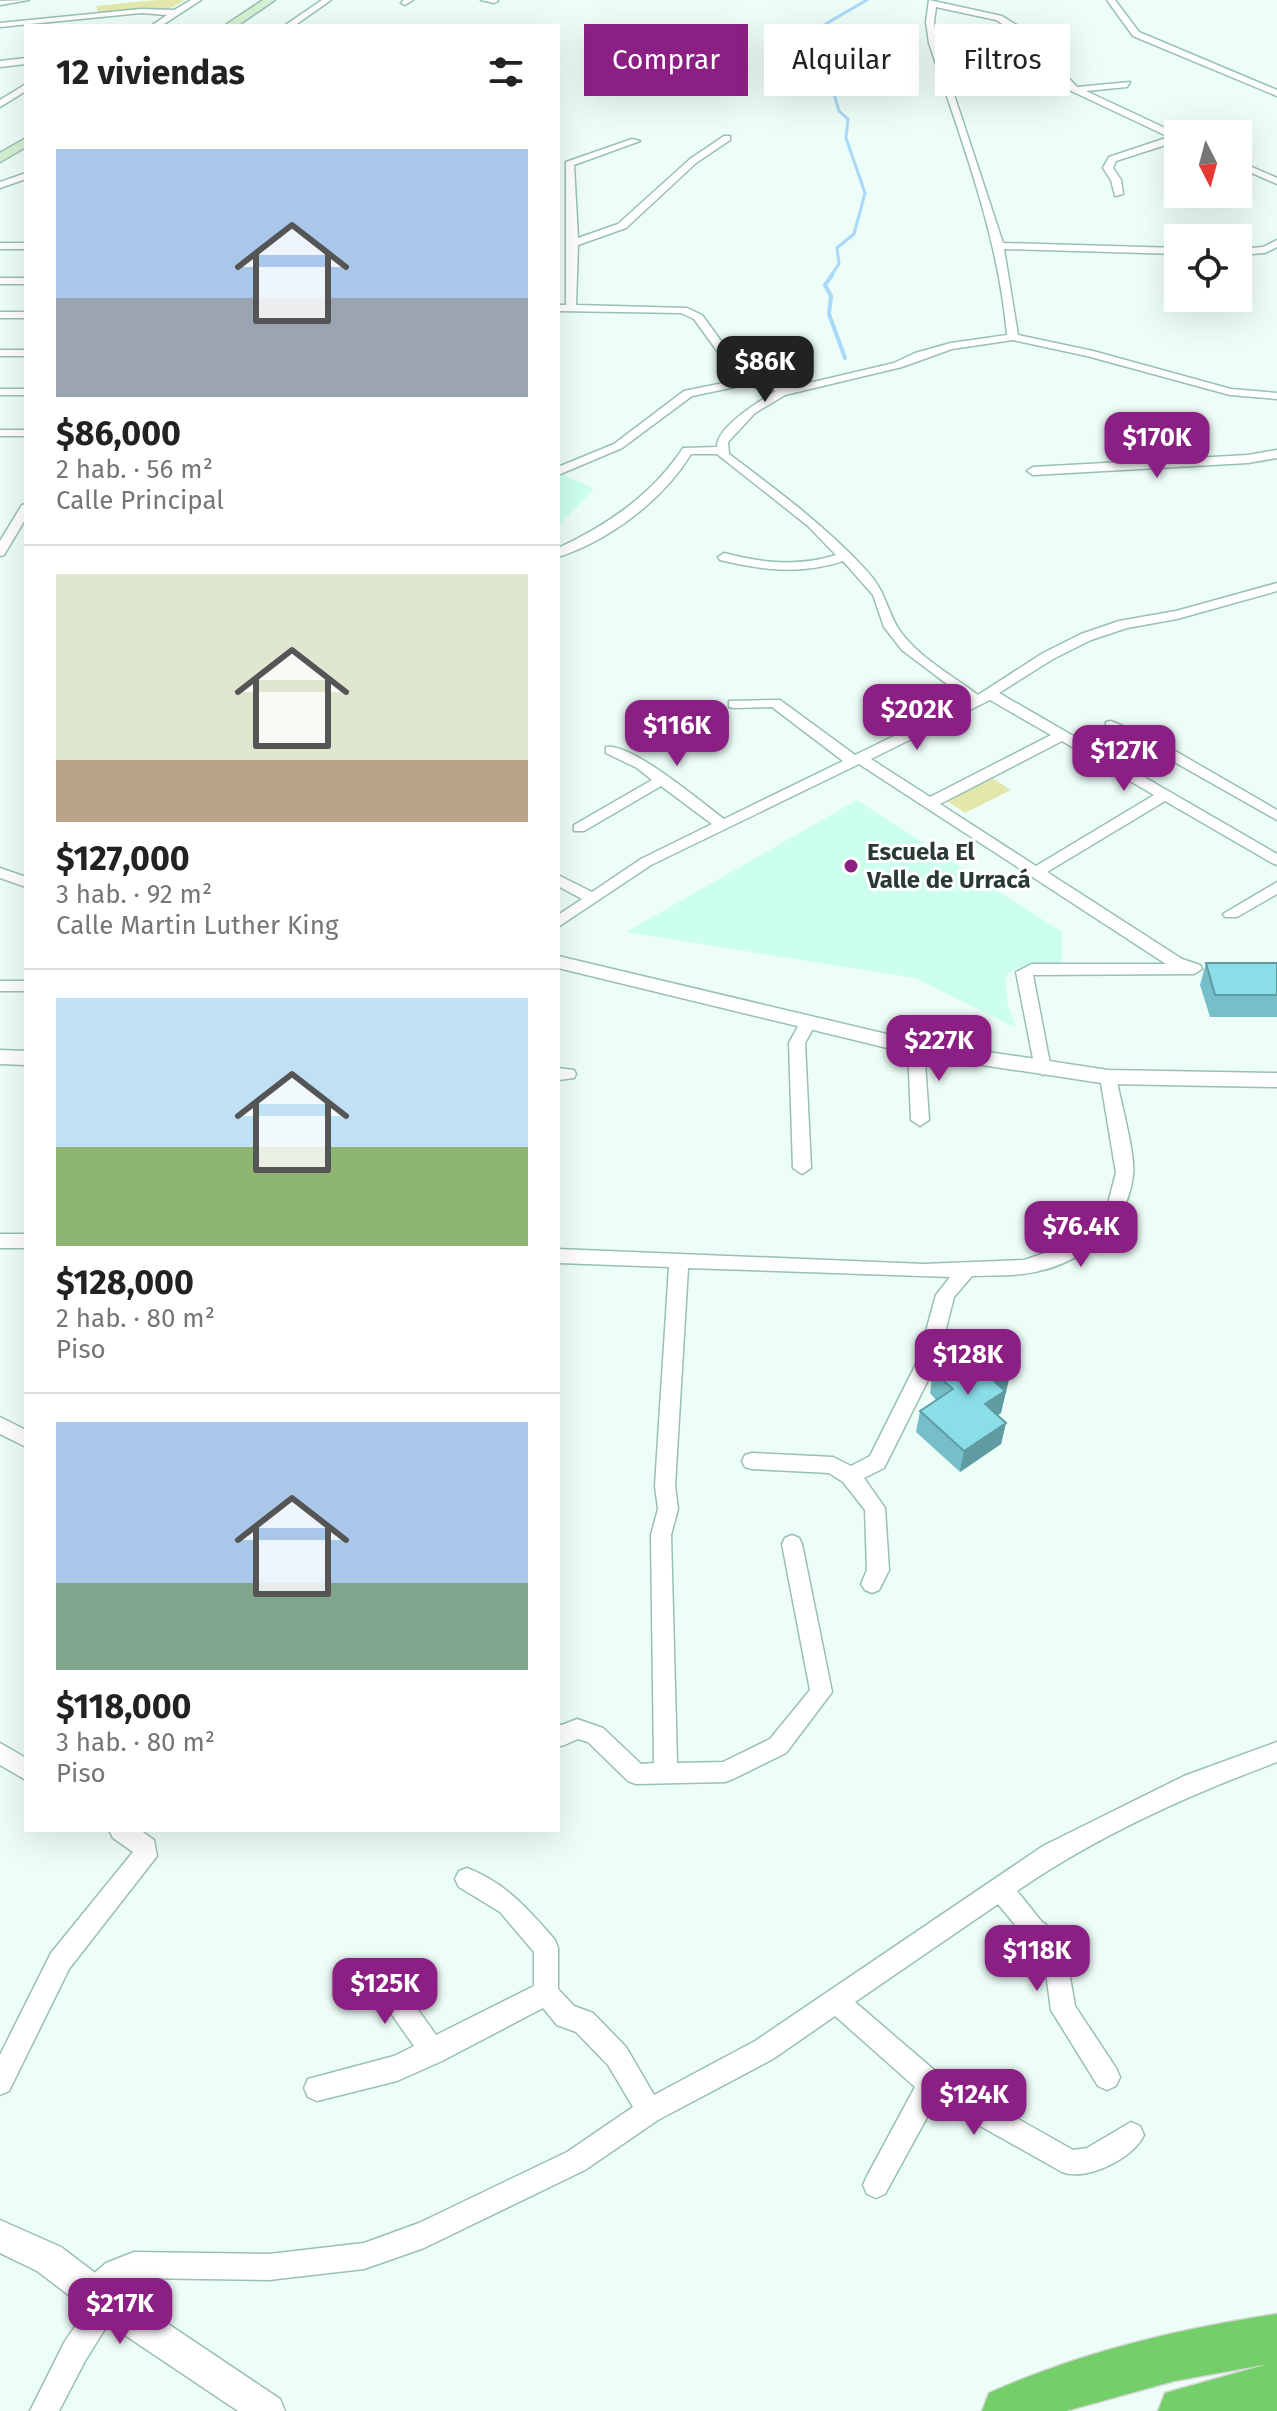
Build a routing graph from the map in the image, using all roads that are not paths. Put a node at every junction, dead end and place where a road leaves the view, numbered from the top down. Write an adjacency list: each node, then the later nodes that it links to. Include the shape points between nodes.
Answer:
1 (25, 0): 10 (street)
2 (197, 0): 11 (street)
3 (258, 0): 13 (main road)
4 (270, 0): 14 (main road)
5 (327, 0): 15 (street)
6 (485, 0): 8 (street)
7 (1111, 0): 22 (street, via 1136,34)
8 (494, 1)
9 (932, 2): 21 (street, via 1010,24); 43 (street, via 933,43)
10 (0, 3)
11 (176, 13): 12 (street); 16 (street, via 141,11)
12 (158, 24)
13 (221, 24)
14 (233, 24)
15 (291, 24)
16 (0, 25)
17 (24, 61): 18 (street)
18 (0, 64)
19 (1127, 84): 21 (street)
20 (24, 88): 23 (street)
21 (1076, 90): 24 (street)
22 (1277, 93)
23 (0, 104)
24 (1164, 131)
25 (727, 138): 39 (street, via 693,161 622,226)
26 (635, 141): 35 (street, via 572,161)
27 (1164, 142): 38 (street, via 1112,159 1108,168)
28 (24, 143): 30 (main road)
29 (24, 153): 31 (main road)
30 (0, 158)
31 (0, 167)
32 (1252, 170): 36 (street)
33 (24, 177): 37 (street)
34 (560, 181): 35 (street)
35 (570, 181): 39 (street)
36 (1277, 181)
37 (0, 185)
38 (1118, 194)
39 (573, 243): 49 (street)
40 (1277, 243): 45 (street)
41 (0, 246): 42 (street)
42 (24, 246)
43 (997, 246): 44 (street); 52 (street, via 1012,307)
44 (1164, 251)
45 (1252, 251)
46 (0, 281): 47 (street)
47 (24, 281)
48 (560, 308): 49 (street)
49 (571, 308): 55 (street, via 683,310 698,317)
50 (0, 315): 51 (street)
51 (24, 315)
52 (1013, 337): 56 (street, via 951,346); 59 (street, via 1220,389)
53 (0, 353): 54 (street)
54 (24, 353)
55 (745, 382): 56 (street); 64 (street, via 688,393 618,446)
56 (793, 391): 62 (street, via 751,411 722,441)
57 (0, 392): 58 (street)
58 (24, 392)
59 (1277, 396)
60 (0, 433): 61 (street)
61 (24, 433)
62 (722, 451): 70 (street, via 687,450 646,499); 71 (street)
63 (1277, 454): 65 (street)
64 (560, 470)
65 (1033, 471)
66 (24, 512): 67 (street)
67 (15, 528): 68 (street); 69 (street)
68 (0, 535)
69 (0, 552)
70 (560, 552)
71 (845, 556): 72 (street, via 789,569); 74 (street, via 879,595 891,627 907,647)
72 (724, 557)
73 (1277, 587): 74 (street, via 1086,637)
74 (984, 697): 77 (street); 79 (street)
75 (734, 704): 79 (street, via 775,703)
76 (1111, 725): 83 (street)
77 (1063, 735): 81 (street); 82 (street)
78 (611, 750): 80 (street)
79 (857, 760): 82 (street); 84 (street)
80 (662, 780): 84 (street); 85 (street)
81 (1165, 795): 86 (street); 88 (street)
82 (928, 804): 88 (street)
83 (1277, 816)
84 (720, 823): 92 (street)
85 (579, 828)
86 (1277, 860)
87 (0, 873): 89 (street)
88 (1035, 873): 102 (street, via 1176,963 1201,969 1024,972)
89 (24, 881)
90 (560, 881): 92 (street)
91 (1277, 887): 93 (street)
92 (592, 898): 94 (street)
93 (1231, 914)
94 (560, 921)
95 (560, 962): 98 (street)
96 (0, 986): 97 (street)
97 (24, 986)
98 (808, 1023): 99 (street); 106 (street, via 797,1043)
99 (916, 1048): 102 (street); 105 (street)
100 (0, 1057): 101 (street)
101 (24, 1058)
102 (1043, 1069): 103 (street)
103 (1108, 1077): 104 (street); 111 (street, via 1125,1173 1114,1213 1095,1236 1067,1253 1024,1267)
104 (1277, 1080)
105 (920, 1120)
106 (802, 1168)
107 (0, 1241): 108 (street)
108 (24, 1241)
109 (560, 1256): 110 (street)
110 (679, 1259): 111 (street); 122 (street, via 665,1486 668,1509 661,1535)
111 (967, 1269): 115 (street, via 945,1295 928,1360 877,1462)
112 (0, 1425): 113 (street)
113 (24, 1438)
114 (752, 1461): 115 (street, via 833,1465)
115 (850, 1476): 117 (street, via 875,1508 878,1570)
116 (792, 1544): 122 (street, via 821,1692 778,1746 725,1772)
117 (872, 1584)
118 (560, 1735): 122 (street, via 577,1729 595,1735 636,1774)
119 (1277, 1752): 125 (street, via 1192,1783 1051,1854)
120 (0, 1753): 121 (street)
121 (24, 1769)
122 (666, 1774)
123 (124, 1832): 131 (street, via 146,1848 145,1856 60,1961)
124 (467, 1879): 127 (street, via 508,1904 546,1948)
125 (999, 1888): 128 (street); 130 (street, via 1054,1945 1063,2010)
126 (349, 1978): 129 (street, via 385,1984)
127 (546, 1993): 129 (street); 134 (street, via 617,2056)
128 (838, 2003): 132 (street); 134 (street, via 764,2050)
129 (433, 2052): 133 (street, via 397,2068)
130 (1107, 2077)
131 (0, 2082)
132 (931, 2084): 135 (street, via 1071,2163 1091,2161); 136 (street)
133 (317, 2088)
134 (649, 2111): 138 (street, via 576,2161 424,2235 364,2256 269,2267 134,2265 115,2272)
135 (1131, 2135)
136 (876, 2185)
137 (0, 2236): 138 (street, via 49,2259)
138 (100, 2298): 141 (street); 142 (street)
139 (1277, 2338): 143 (highway, via 1152,2362)
140 (1277, 2386): 144 (highway)
141 (44, 2411)
142 (268, 2411)
143 (1007, 2411)
144 (1183, 2411)

